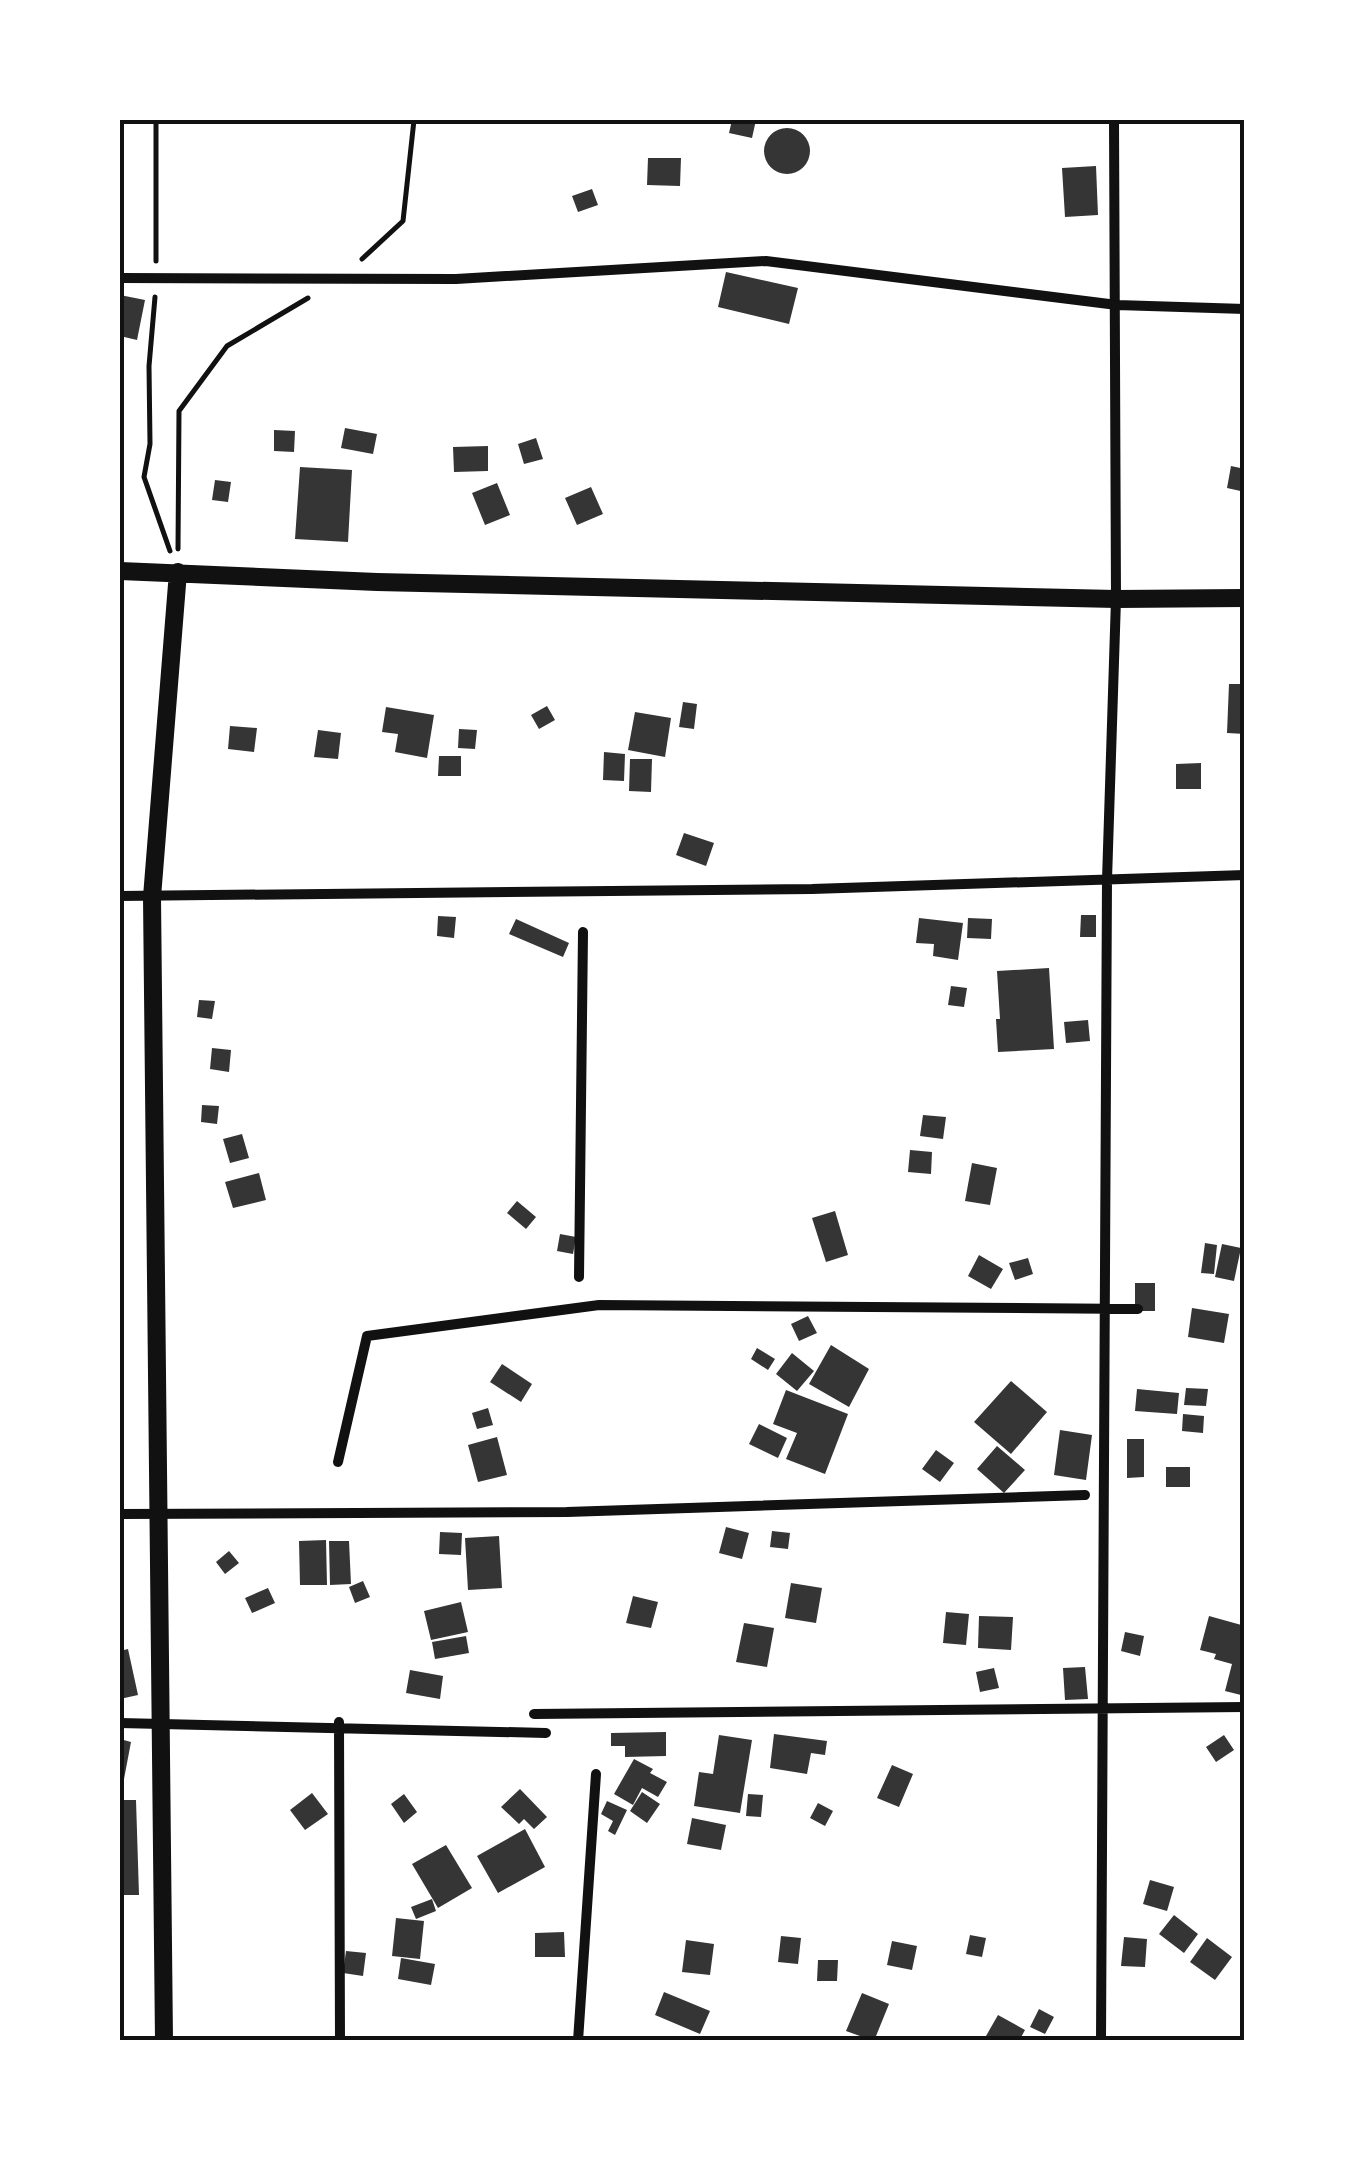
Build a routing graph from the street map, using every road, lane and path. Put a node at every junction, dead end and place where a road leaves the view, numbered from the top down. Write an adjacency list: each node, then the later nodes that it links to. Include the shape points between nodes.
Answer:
1 (156, 120): 6 (path)
2 (414, 120): 5 (path, via 403,222)
3 (1114, 120): 7 (street)
4 (120, 278): 6 (street)
5 (340, 279): 6 (street); 7 (street, via 456,279 766,260); 10 (path, via 227,346 179,411)
6 (156, 280): 10 (path, via 144,477)
7 (1117, 305): 8 (street); 12 (street)
8 (1245, 309)
9 (120, 571): 10 (street)
10 (178, 572): 12 (street); 16 (street)
11 (1245, 598): 12 (street)
12 (1116, 599): 14 (street)
13 (1245, 875): 14 (street)
14 (1108, 880): 16 (street); 34 (street)
15 (120, 896): 16 (street)
16 (152, 897): 31 (street)
17 (583, 932): 18 (street)
18 (580, 1277)
19 (1138, 1309): 20 (street, via 599,1305 368,1336)
20 (338, 1462)
21 (1085, 1495): 22 (street)
22 (567, 1512): 23 (street); 24 (street)
23 (595, 1512)
24 (120, 1514)
25 (1245, 1706): 26 (street)
26 (534, 1714)
27 (339, 1722): 32 (street)
28 (120, 1723): 29 (street)
29 (546, 1733)
30 (596, 1774): 33 (street)
31 (164, 2041)
32 (340, 2041)
33 (578, 2041)
34 (1101, 2041)

